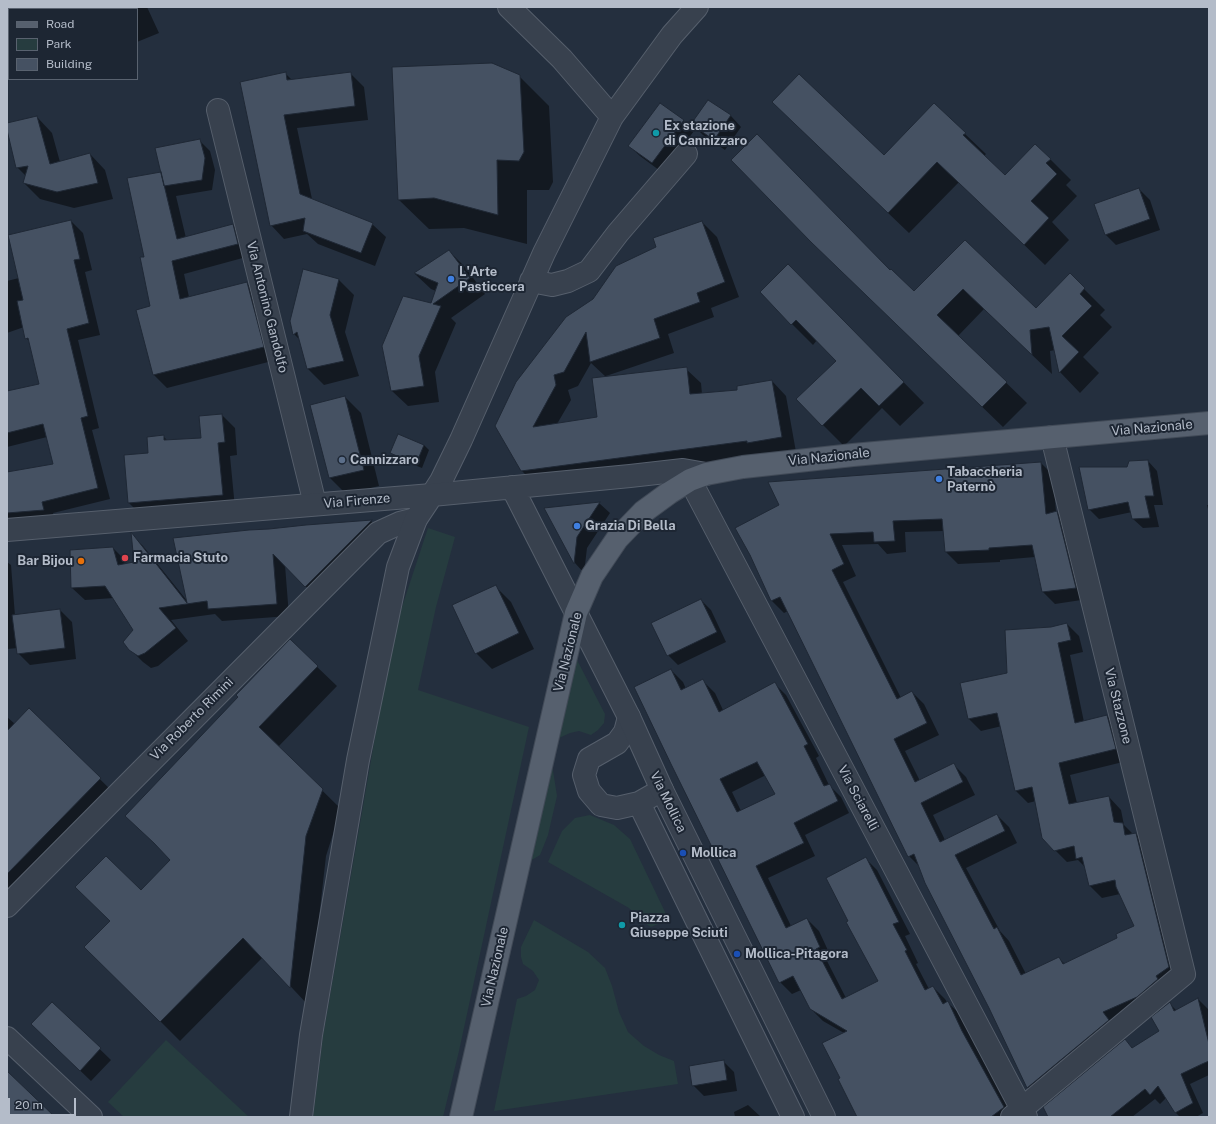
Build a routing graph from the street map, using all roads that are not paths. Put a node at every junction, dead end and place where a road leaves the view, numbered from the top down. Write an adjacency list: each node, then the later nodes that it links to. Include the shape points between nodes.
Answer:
1 (509, 7): 4 (street, via 562,58)
2 (697, 7): 4 (street, via 672,35)
3 (218, 110): 15 (street, Via Antonino Gandolfo)
4 (612, 117): 6 (street)
5 (686, 154): 6 (street, via 589,271 552,285)
6 (531, 281): 12 (street, via 461,440)
7 (1209, 423): 8 (main road, Via Nazionale)
8 (1052, 437): 10 (main road, Via Nazionale, via 743,466); 25 (street, Via Stazzone, via 1184,974)
9 (630, 476): 10 (street, Via Firenze, via 683,470); 11 (street, Via Firenze); 14 (street, via 652,489)
10 (698, 477): 14 (main road, Via Nazionale); 25 (street, Via Sciarelli)
11 (512, 487): 12 (street, Via Firenze); 19 (street, Via Mollica)
12 (432, 495): 13 (street, Via Firenze); 16 (street)
13 (384, 498): 15 (street, Via Firenze); 18 (street)
14 (660, 500): 19 (main road, Via Nazionale, via 617,539 592,576)
15 (315, 504): 17 (street, Via Firenze)
16 (416, 518): 18 (street); 27 (street, via 398,567 358,760 311,1036)
17 (7, 530)
18 (378, 533): 23 (street, Via Roberto Rimini)
19 (576, 613): 20 (street, Via Mollica); 28 (main road, Via Nazionale)
20 (629, 717): 21 (street, Via Mollica); 22 (street, via 625,732 617,743 589,759 584,775 589,791 601,805 618,808)
21 (662, 790): 22 (street); 30 (street, Via Mollica)
22 (639, 803): 29 (street)
23 (7, 906)
24 (7, 1038): 26 (street)
25 (1020, 1114)
26 (91, 1117)
27 (302, 1117)
28 (461, 1117)
29 (793, 1117)
30 (824, 1117)

